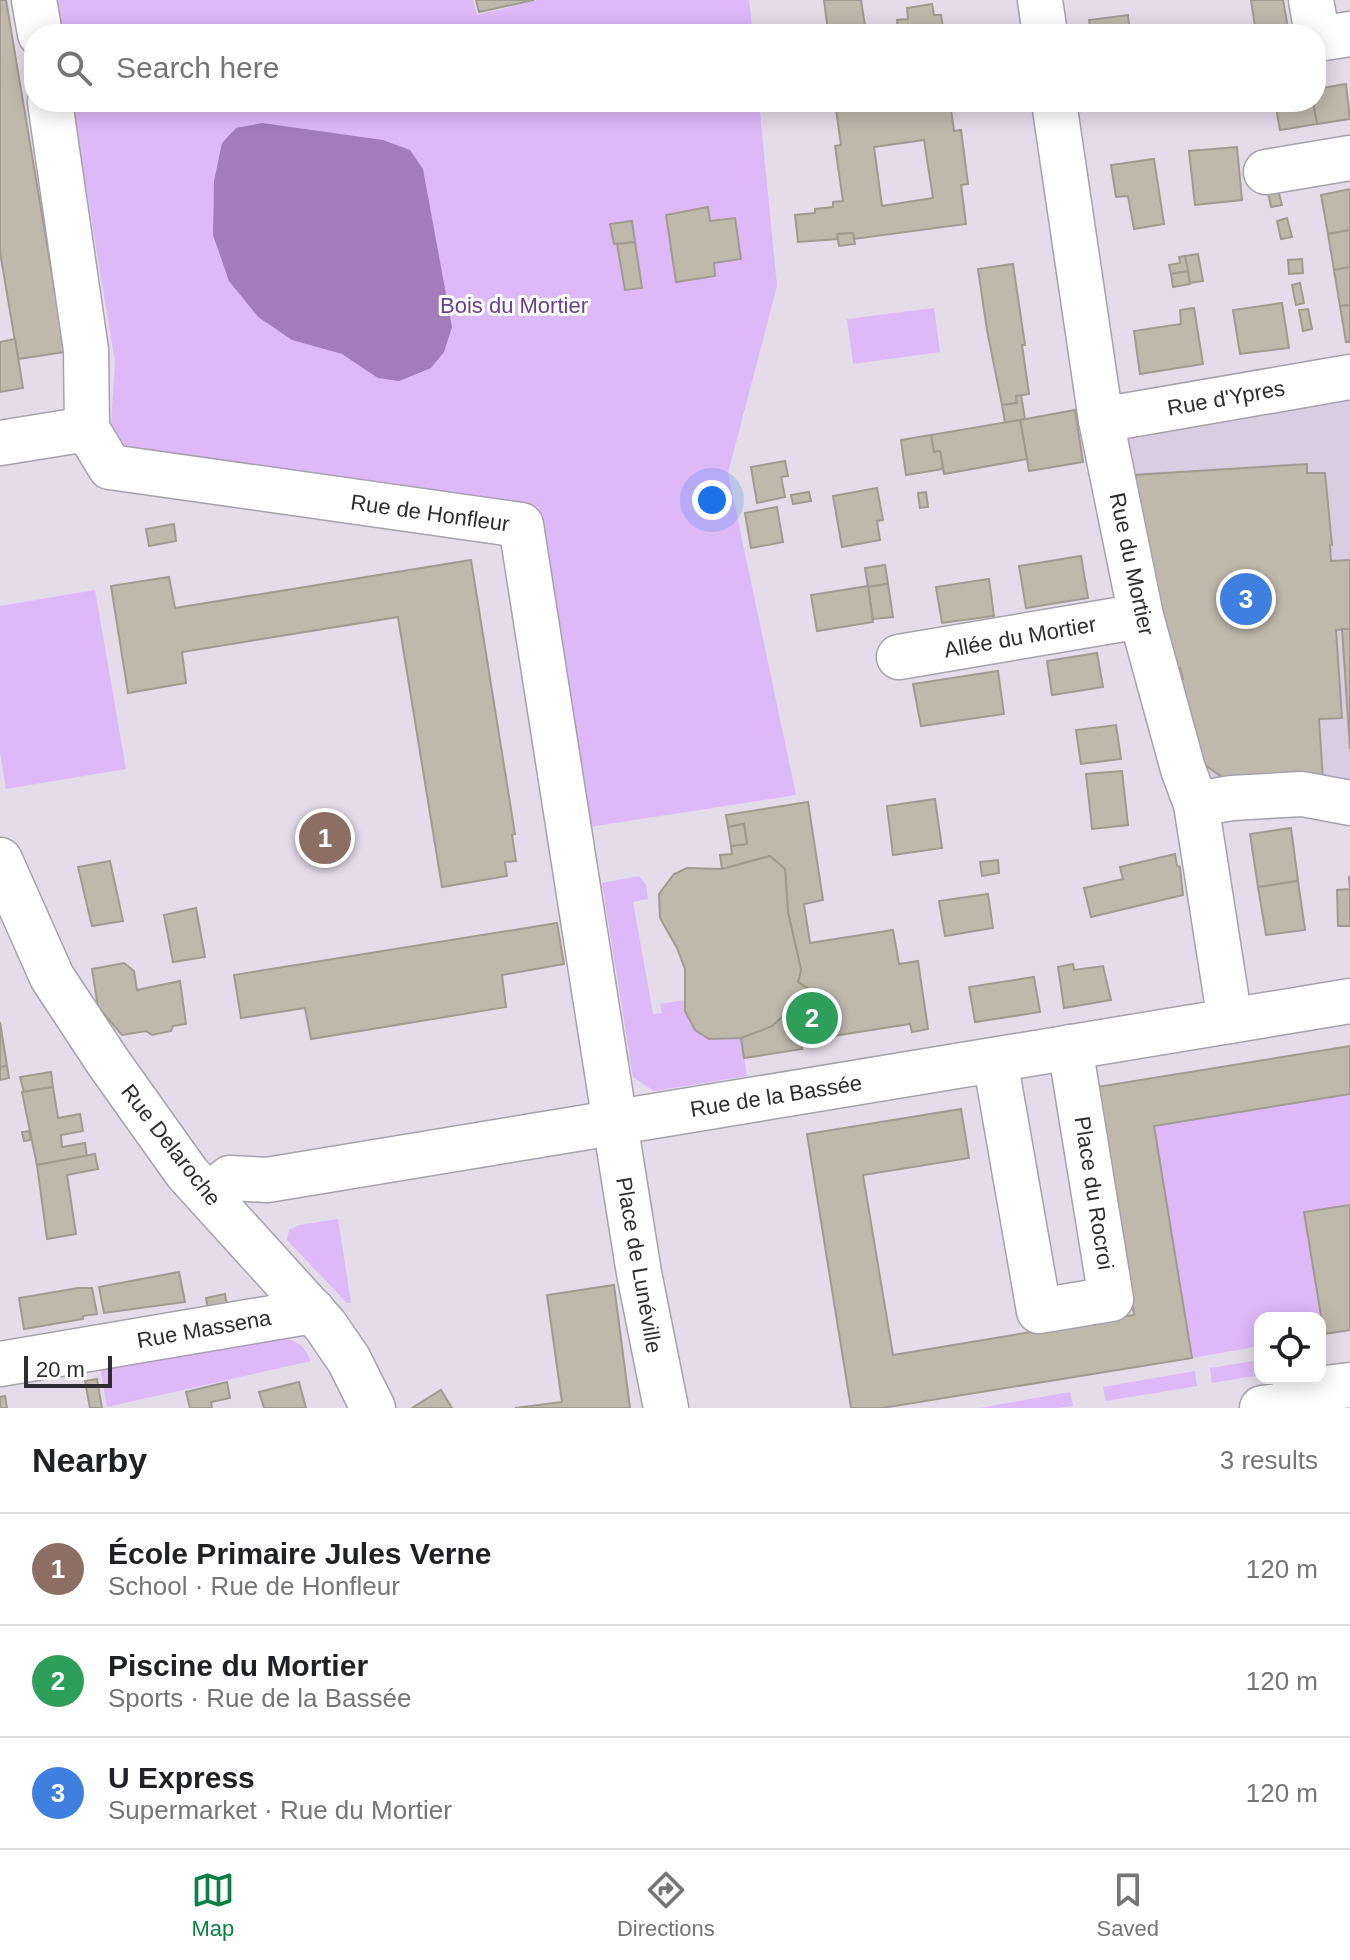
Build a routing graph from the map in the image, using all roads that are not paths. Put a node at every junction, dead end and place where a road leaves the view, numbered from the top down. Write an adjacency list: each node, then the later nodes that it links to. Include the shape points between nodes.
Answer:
1 (34, 0): 4 (street)
2 (1040, 0): 5 (street)
3 (1311, 0): 6 (street)
4 (38, 24)
5 (1044, 24)
6 (1315, 24)
7 (1350, 34): 8 (street)
8 (1326, 38)
9 (51, 112): 15 (street, via 86,350)
10 (1055, 112): 14 (street, Rue du Mortier)
11 (1350, 158): 12 (street)
12 (1266, 172)
13 (1350, 377): 14 (street, Rue d'Ypres)
14 (1101, 420): 17 (street, Rue du Mortier)
15 (87, 429): 16 (street); 26 (street, Rue de Honfleur, via 110,467 521,525)
16 (0, 443)
17 (1141, 616): 18 (street, Allée du Mortier); 20 (street, Rue du Mortier)
18 (899, 657)
19 (1350, 803): 20 (street, via 1302,794)
20 (1196, 804): 23 (street, Rue du Mortier)
21 (0, 860): 27 (street, Rue Delaroche, via 52,977 143,1112)
22 (1350, 1001): 23 (street, Rue de la Bassée)
23 (1230, 1021): 24 (street, Rue de la Bassée)
24 (1070, 1047): 25 (street, Rue de la Bassée); 25 (street, Place du Rocroi, via 1111,1299 1039,1311)
25 (995, 1060): 26 (street, Rue de la Bassée)
26 (615, 1123): 27 (street, Rue de la Bassée, via 267,1180 230,1178); 33 (street, Place de Lunéville)
27 (208, 1196): 28 (street, Rue Delaroche)
28 (313, 1311): 29 (street, Rue Massena); 32 (street, Rue Delaroche, via 349,1360)
29 (0, 1364)
30 (1350, 1385): 34 (street, via 1318,1389)
31 (1350, 1402): 35 (street)
32 (373, 1408)
33 (666, 1408)
34 (1262, 1408)
35 (1337, 1408)

